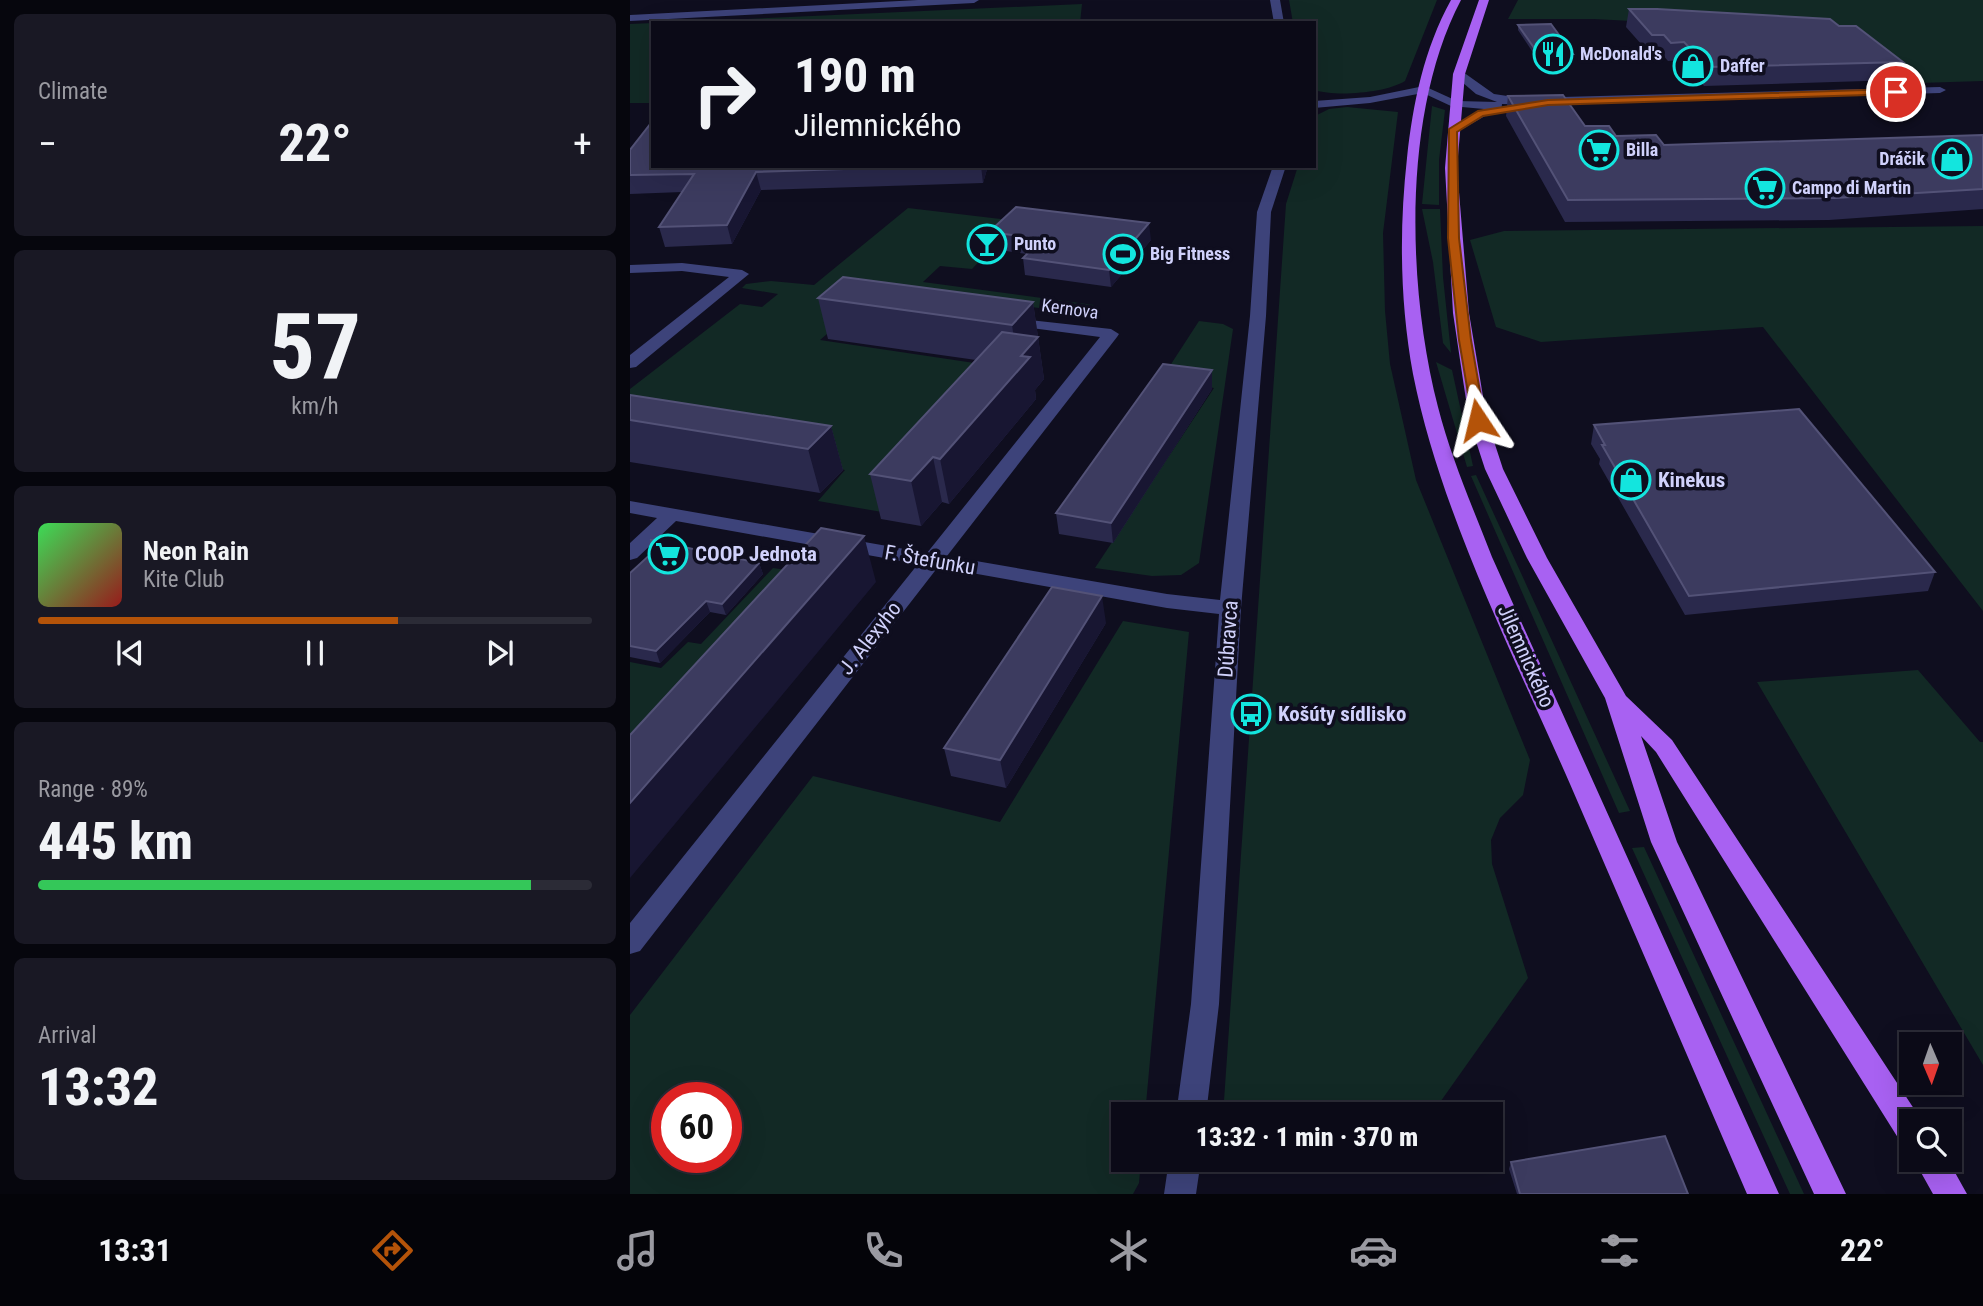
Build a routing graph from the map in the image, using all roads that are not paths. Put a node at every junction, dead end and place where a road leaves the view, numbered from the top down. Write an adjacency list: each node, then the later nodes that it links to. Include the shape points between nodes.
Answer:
1 (974, 0): 5 (street)
2 (1275, 0): 6 (street)
3 (1456, 0): 8 (main road, Jilemnického, via 1431,59)
4 (1485, 0): 7 (main road)
5 (630, 18)
6 (1279, 21)
7 (1459, 74): 11 (street, via 1476,91 1494,99); 12 (main road)
8 (1424, 89): 10 (street); 12 (street); 15 (main road, Jilemnického)
9 (1940, 90): 11 (street)
10 (1370, 100): 13 (street); 15 (street)
11 (1548, 102): 14 (street)
12 (1455, 104): 14 (street); 16 (main road)
13 (1316, 105)
14 (1510, 107): 16 (street, via 1481,113)
15 (1410, 110): 34 (main road, Jilemnického, via 1412,308 1422,375 1449,472 1482,557)
16 (1452, 131): 27 (main road, via 1454,238 1478,420 1494,469 1532,547)
17 (1279, 168): 26 (street, Dúbravca, via 1264,212)
18 (630, 269): 21 (street, via 682,267 742,274)
19 (996, 318): 20 (street, Kernova)
20 (1111, 334): 25 (street, J. Alexyho)
21 (630, 363)
22 (630, 507): 23 (street, F. Štefunku)
23 (671, 515): 24 (street); 25 (street, F. Štefunku)
24 (630, 554)
25 (932, 560): 26 (street, F. Štefunku); 28 (street, J. Alexyho)
26 (1230, 608): 29 (street, Dúbravca, via 1206,992)
27 (1616, 698): 30 (main road, via 1664,746); 35 (main road, via 1664,842)
28 (630, 943)
29 (1193, 1102)
30 (1899, 1112)
31 (1183, 1172): 33 (street)
32 (1937, 1172): 36 (main road)
33 (1180, 1194)
34 (1763, 1194)
35 (1830, 1194)
36 (1951, 1194)

